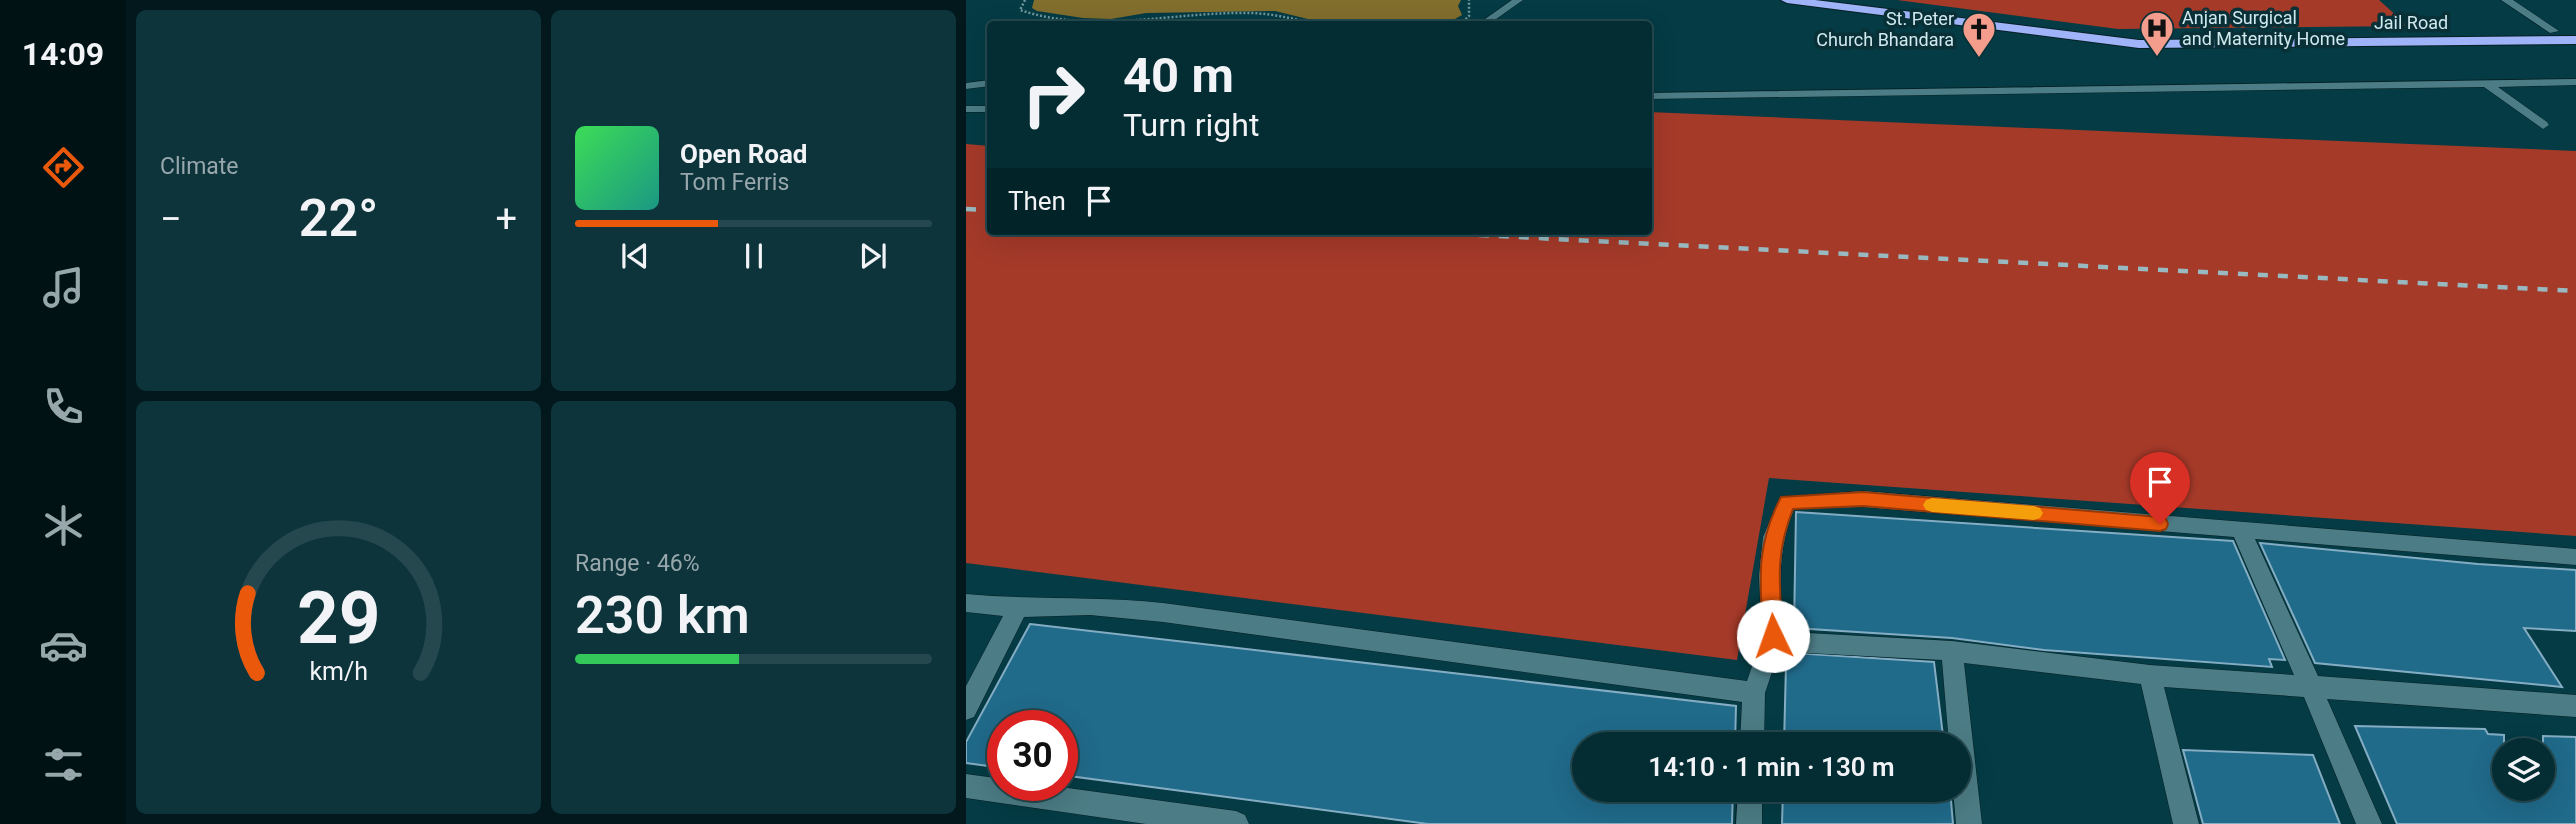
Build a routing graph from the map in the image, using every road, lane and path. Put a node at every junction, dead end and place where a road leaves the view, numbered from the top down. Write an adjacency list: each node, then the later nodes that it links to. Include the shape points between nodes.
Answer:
1 (1025, 0): 7 (path, via 1020,10)
2 (1469, 0): 10 (path, via 1469,16)
3 (1518, 0): 11 (street)
4 (1787, 0): 14 (highway, Jail Road, via 2139,44)
5 (1853, 0): 12 (highway, Jail Road, via 2152,36)
6 (2506, 0): 12 (street)
7 (1079, 21)
8 (1110, 21): 9 (path, via 1252,13)
9 (1304, 21)
10 (1464, 21)
11 (1487, 21)
12 (2554, 31): 13 (highway, Jail Road)
13 (2576, 31)
14 (2576, 40)
15 (2576, 82): 18 (street)
16 (987, 83): 19 (street)
17 (2486, 83): 18 (street); 21 (street); 24 (street)
18 (2539, 83): 20 (street)
19 (966, 86)
20 (2576, 94)
21 (1652, 96)
22 (987, 108): 23 (street)
23 (966, 109)
24 (2543, 125)
25 (2241, 531): 26 (street); 29 (street, via 1863,499 1787,502 1773,537 1769,576); 32 (street)
26 (2576, 558)
27 (966, 603): 28 (street)
28 (1018, 608): 33 (street, via 1060,604 1169,615); 35 (street)
29 (1773, 636): 30 (street, via 1808,643); 33 (street)
30 (1952, 651): 31 (street); 42 (street)
31 (2150, 675): 32 (street); 43 (street)
32 (2311, 687): 34 (street); 44 (street)
33 (1754, 692): 36 (street)
34 (2576, 706)
35 (966, 709)
36 (1752, 732)
37 (966, 786): 39 (street)
38 (1750, 802): 41 (street)
39 (1168, 820): 40 (street)
40 (1236, 824)
41 (1749, 824)
42 (1969, 824)
43 (2186, 824)
44 (2369, 824)

